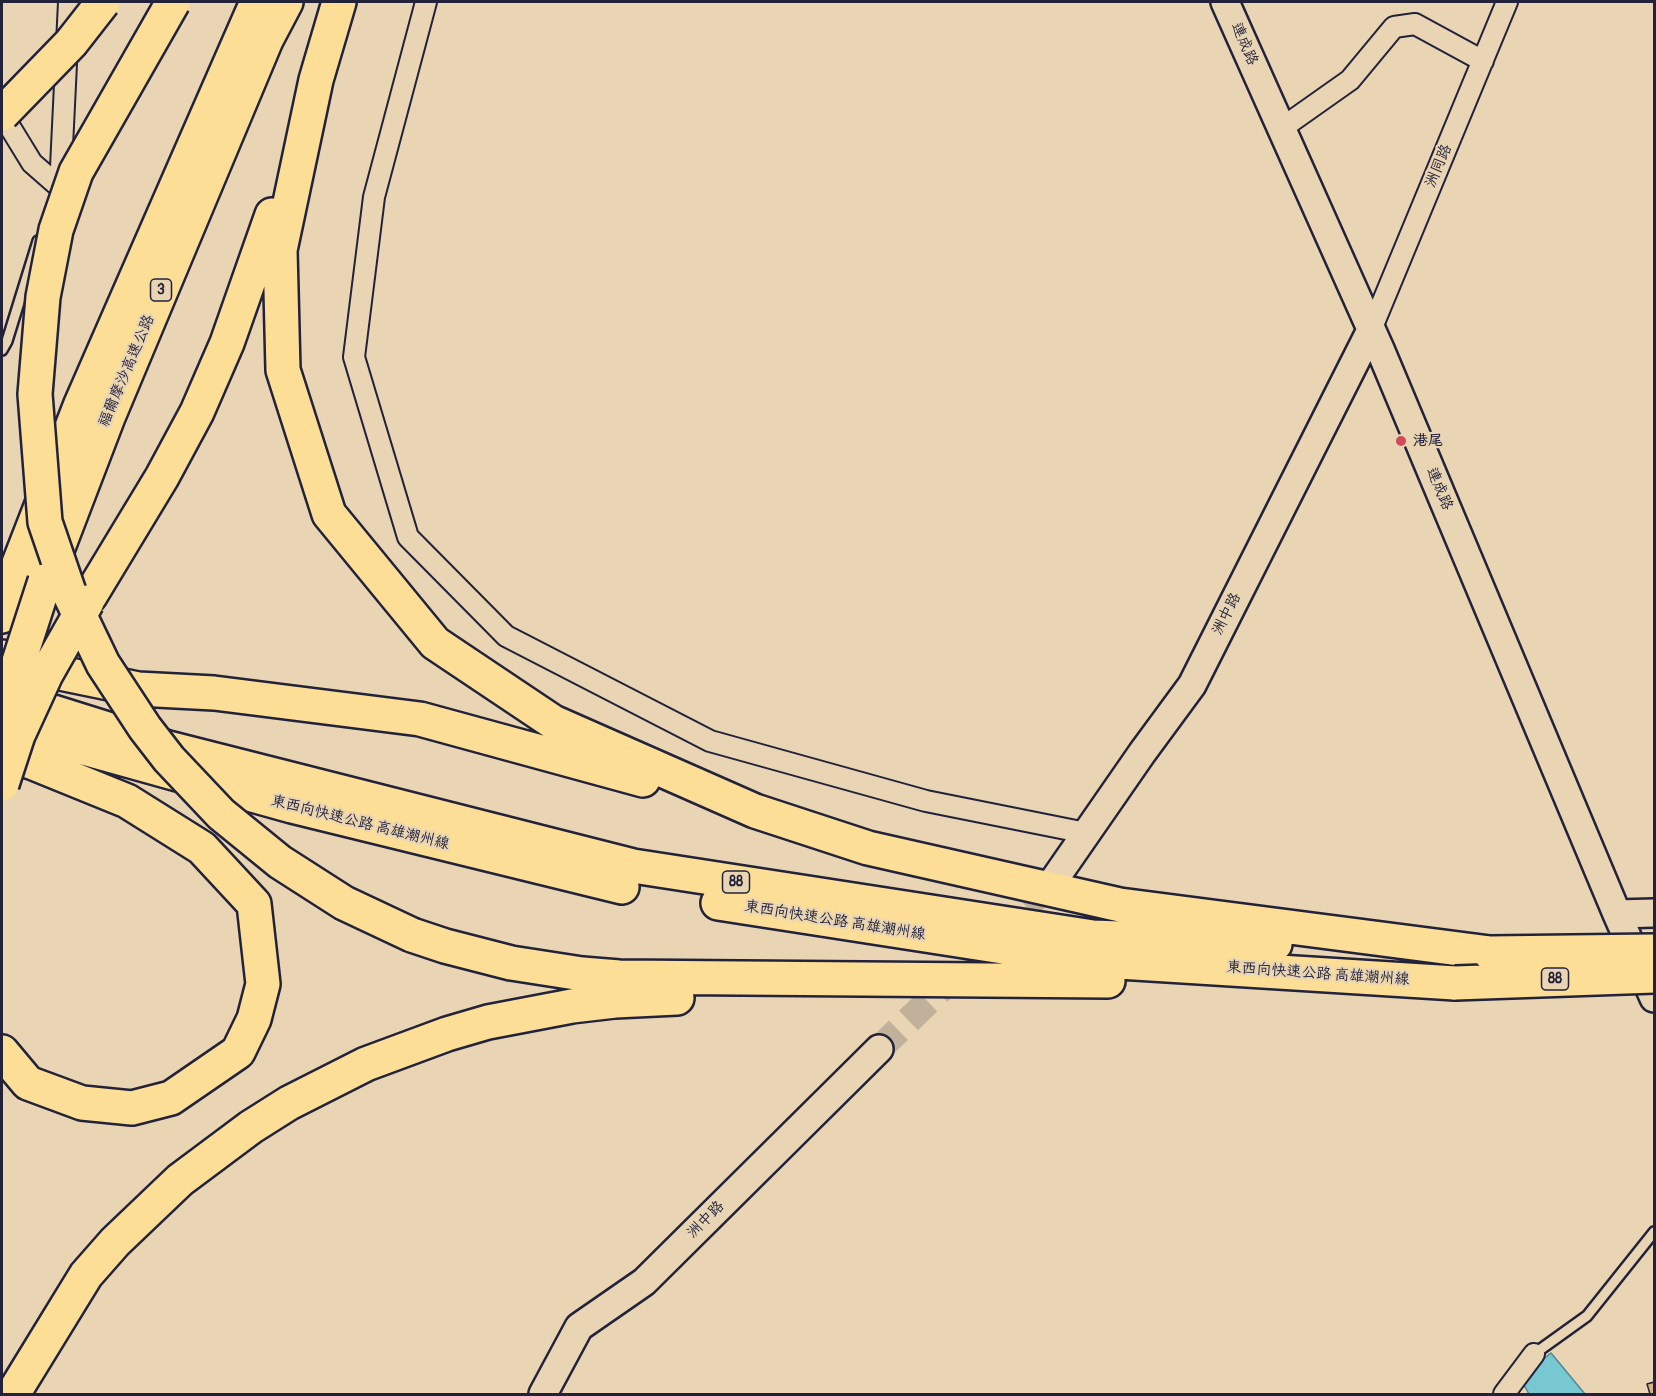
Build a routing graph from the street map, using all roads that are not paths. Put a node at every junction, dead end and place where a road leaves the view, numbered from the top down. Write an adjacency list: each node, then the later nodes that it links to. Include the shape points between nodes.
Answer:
1 (69, 2): 12 (street, via 61,167 54,190 32,164)
2 (103, 2): 12 (highway, bridge, via 71,43)
3 (173, 2): 33 (highway, bridge, via 76,172 56,230 43,297 35,394 45,522 70,595 123,697 169,759 221,814 280,862 344,903 412,935 500,960 582,974 656,978)
4 (257, 2): 17 (highway, 福爾摩沙高速公路 / 3, via 81,404)
5 (286, 2): 17 (highway, 福爾摩沙高速公路 / 3, via 108,417)
6 (339, 2): 11 (highway)
7 (426, 2): 26 (street, via 374,197 354,357 408,537 506,636 710,741 926,801)
8 (1225, 2): 13 (main road, 連成路)
9 (1507, 2): 10 (street, 洲同路)
10 (1483, 61): 13 (street, via 1415,24 1394,27 1350,80); 15 (street, 洲同路)
11 (316, 80): 24 (highway, bridge, via 266,235 197,412 46,674 18,735); 25 (highway, via 280,250 283,370 329,513 435,642 553,722)
12 (2, 114)
13 (1282, 128): 15 (main road, 連成路)
14 (42, 229): 16 (lane)
15 (1371, 330): 26 (main road, 洲中路, via 1191,685); 29 (main road, 連成路)
16 (2, 350)
17 (31, 576): 18 (highway, 福爾摩沙高速公路 / 3); 21 (highway, 福爾摩沙高速公路 / 3, bridge)
18 (2, 616)
19 (2, 657): 25 (highway, via 138,689 214,693 420,718)
20 (2, 695): 31 (highway, 東西向快速公路 高雄潮州線 / 88, via 168,748 633,866 1093,937)
21 (2, 714)
22 (2, 720): 34 (highway, 東西向快速公路 高雄潮州線 / 88, via 77,746 292,807 630,889 1087,960)
23 (2, 753): 37 (highway, via 127,801 202,848 254,904 263,984 254,1019 238,1052 171,1098 132,1108 82,1103 28,1083)
24 (2, 784)
25 (755, 811): 31 (highway, via 868,848 1120,905)
26 (1086, 833): 27 (main road, 洲中路)
27 (1054, 880)
28 (1654, 913): 29 (main road)
29 (1617, 914): 35 (main road, 連成路)
30 (1654, 951): 31 (highway, 東西向快速公路 高雄潮州線 / 88, bridge)
31 (1490, 953)
32 (1654, 976): 34 (highway, 東西向快速公路 高雄潮州線 / 88, bridge)
33 (904, 978): 34 (highway); 40 (highway, via 572,1006 467,1028 366,1064 252,1127 180,1180 86,1275)
34 (1455, 983)
35 (1654, 998)
36 (879, 1049): 41 (main road, 洲中路, via 644,1282 579,1327)
37 (2, 1052)
38 (1654, 1232): 39 (lane, via 1587,1316)
39 (1534, 1354): 42 (street)
40 (20, 1381)
41 (543, 1395)
42 (1504, 1395)

